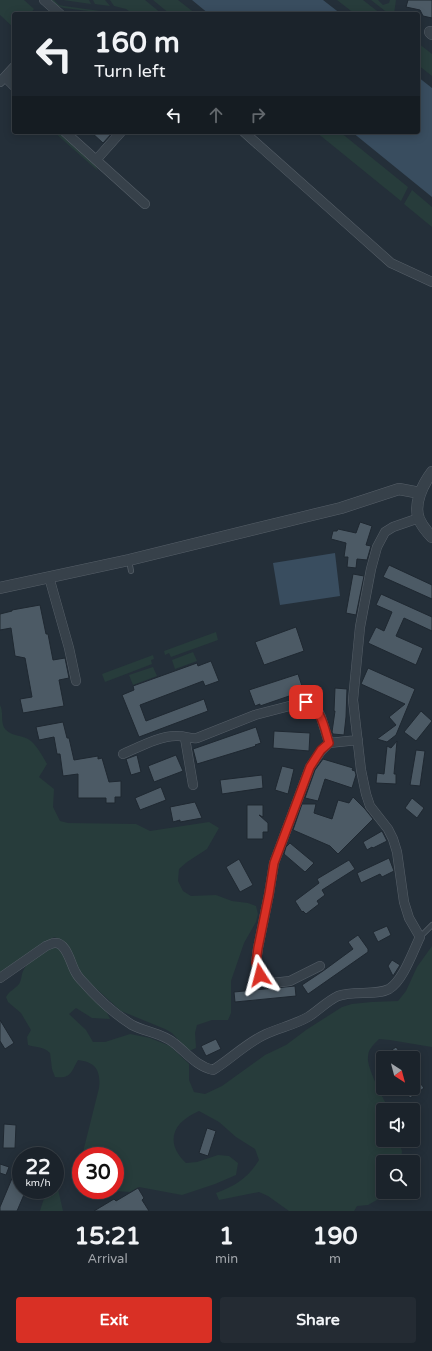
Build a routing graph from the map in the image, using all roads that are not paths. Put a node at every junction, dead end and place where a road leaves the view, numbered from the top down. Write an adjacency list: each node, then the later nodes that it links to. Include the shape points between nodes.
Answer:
1 (44, 0): 2 (street)
2 (58, 12)
3 (12, 69): 4 (street)
4 (2, 80): 5 (street)
5 (12, 85)
6 (67, 134): 9 (street)
7 (119, 134): 9 (street)
8 (246, 134): 11 (street, via 391,263)
9 (96, 160): 10 (street)
10 (145, 204)
11 (432, 282)
12 (432, 472): 13 (street)
13 (420, 493): 14 (street); 16 (street, via 399,489 341,508)
14 (419, 518): 15 (street); 22 (street, via 392,527 385,532 377,547 360,627 353,690)
15 (432, 538)
16 (129, 560): 17 (lane); 18 (street)
17 (131, 571)
18 (49, 577): 19 (street); 20 (street)
19 (0, 588)
20 (76, 681)
21 (185, 738): 23 (street, via 197,738 255,715 306,702 318,711); 24 (street, via 178,736 158,740); 25 (street)
22 (358, 740): 23 (street); 27 (street, via 366,794 370,806 393,838 404,902)
23 (329, 743): 28 (street, via 310,767 274,863 256,963 260,975 272,983 290,981)
24 (123, 754)
25 (193, 785)
26 (432, 926): 27 (lane)
27 (420, 937): 29 (street, via 404,970 389,989 338,996 307,1017 266,1034 238,1050 213,1070 196,1063 173,1042 133,1025 114,1012 84,983 76,973 66,951 59,944 46,946)
28 (320, 966)
29 (0, 978)

